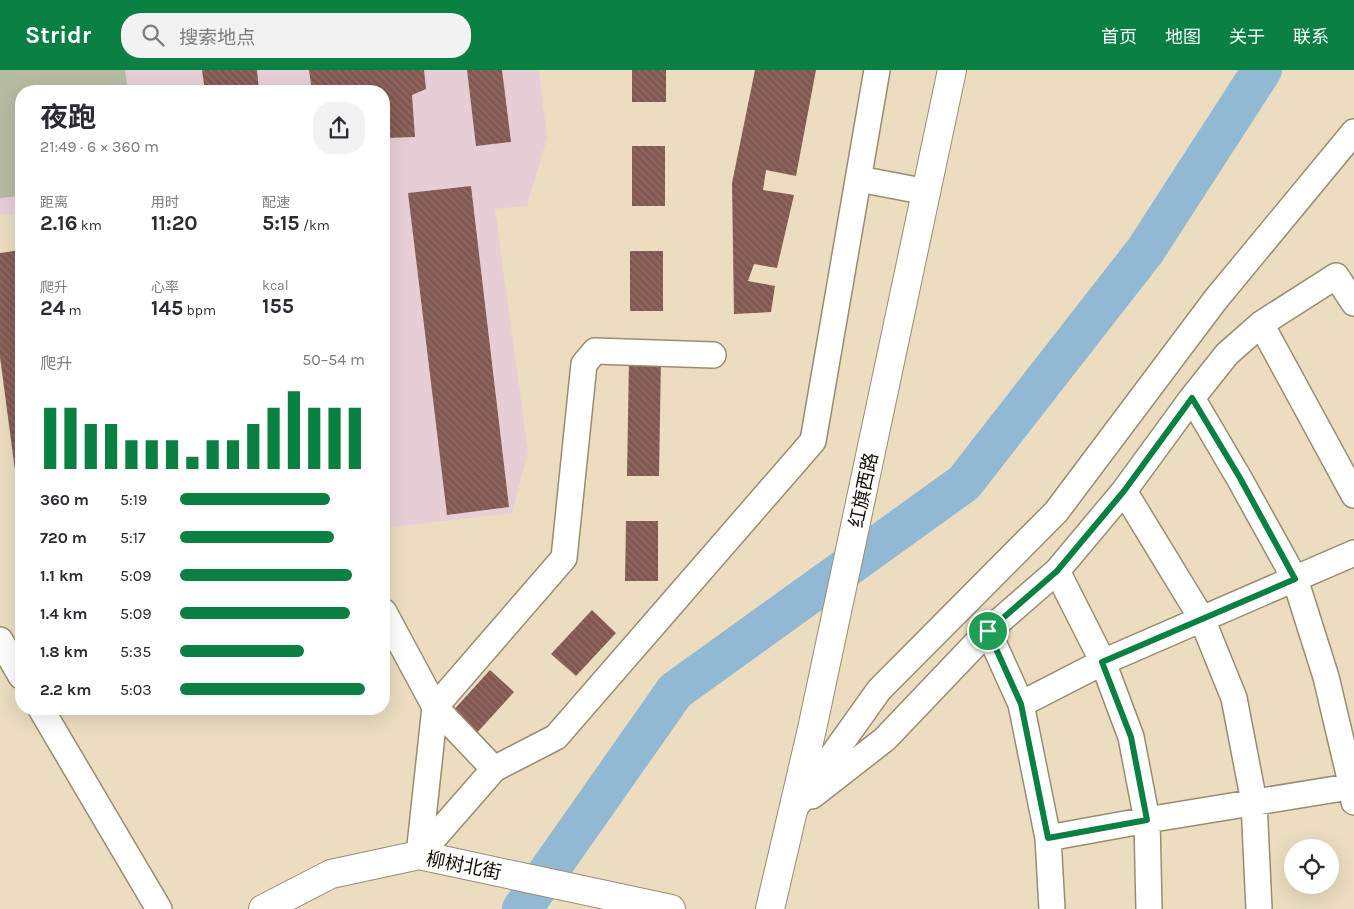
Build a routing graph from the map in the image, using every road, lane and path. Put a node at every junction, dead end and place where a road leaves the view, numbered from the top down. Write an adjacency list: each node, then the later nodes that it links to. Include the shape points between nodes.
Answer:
1 (877, 70): 4 (street)
2 (952, 70): 5 (main road, 红旗西路)
3 (1354, 132): 27 (street, via 1216,299 1056,512 879,690)
4 (858, 179): 5 (street); 24 (street, via 813,441 556,736)
5 (927, 192): 27 (main road, 红旗西路)
6 (1354, 303): 7 (street, via 1336,276)
7 (1261, 324): 9 (street, via 1227,354); 11 (street)
8 (713, 355): 22 (street, via 595,350 584,364 564,558)
9 (1192, 398): 10 (street); 14 (street)
10 (1124, 491): 13 (street); 15 (street)
11 (1354, 495)
12 (1354, 553): 14 (street)
13 (1057, 571): 17 (street); 19 (street)
14 (1295, 579): 15 (street); 25 (street, via 1326,677)
15 (1202, 619): 19 (street); 26 (street, via 1234,698)
16 (390, 623): 22 (street)
17 (988, 631): 21 (street); 27 (street, via 885,739)
18 (0, 640): 20 (street)
19 (1102, 662): 21 (street); 28 (street, via 1131,737)
20 (15, 666)
21 (1021, 704): 29 (street)
22 (435, 707): 24 (street); 30 (street)
23 (44, 715): 31 (street)
24 (494, 769): 30 (street)
25 (1353, 792): 26 (street)
26 (1254, 802): 28 (street); 37 (street)
27 (793, 810): 34 (main road, 红旗西路)
28 (1147, 820): 29 (street); 36 (street)
29 (1048, 838): 35 (street)
30 (419, 855): 32 (main road, 柳树北街, via 332,874); 33 (main road, 柳树北街)
31 (159, 909)
32 (263, 909)
33 (671, 909)
34 (770, 909)
35 (1052, 909)
36 (1149, 909)
37 (1259, 909)

